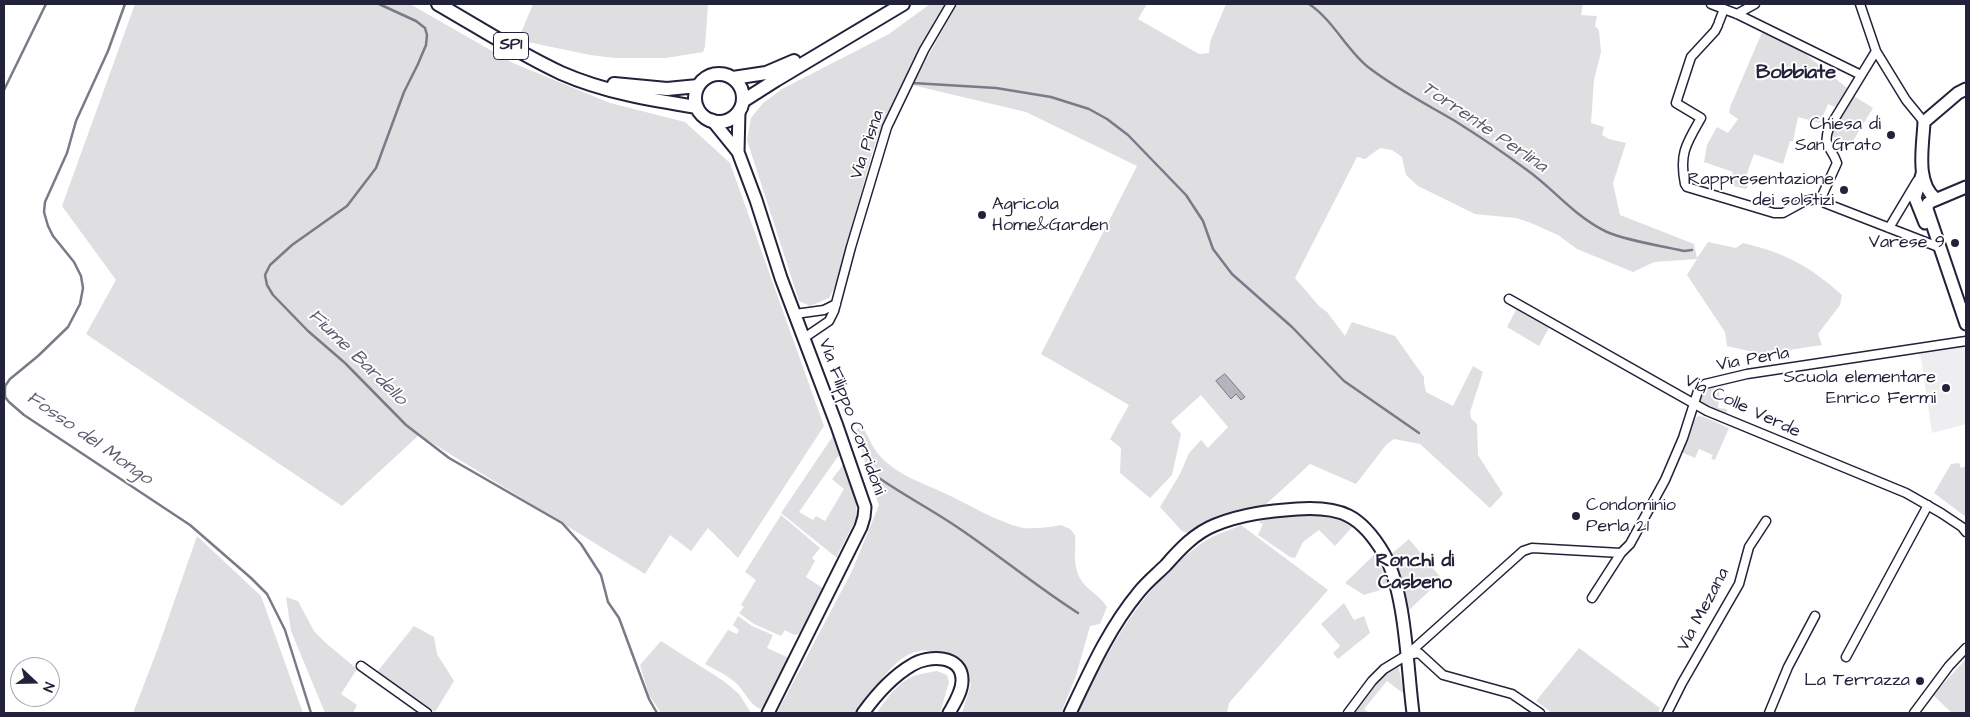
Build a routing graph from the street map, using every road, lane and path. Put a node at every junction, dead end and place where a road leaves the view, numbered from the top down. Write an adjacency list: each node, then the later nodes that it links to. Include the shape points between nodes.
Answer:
1 (438, 4): 13 (main road, SP1, via 563,74)
2 (903, 4): 9 (main road, SP1)
3 (951, 4): 28 (street, Via Pisna, via 924,50 887,127)
4 (1711, 4): 7 (street)
5 (1754, 4): 8 (street)
6 (1860, 4): 10 (street)
7 (1724, 10): 8 (street); 23 (street, via 1715,31 1691,57 1676,102 1701,118 1681,162 1685,184 1774,213 1783,213 1806,200)
8 (1737, 14): 11 (street)
9 (840, 42): 12 (main road, SP1, via 766,73); 16 (main road, SP1, via 776,80)
10 (1876, 51): 11 (street); 19 (street, via 1906,100)
11 (1861, 75): 23 (street, via 1826,136 1826,144 1837,163)
12 (733, 78): 14 (main road, SP1, via 714,74); 16 (main road, via 741,88)
13 (587, 81): 14 (main road, SP1, via 667,89); 17 (main road, SP1, via 634,96)
14 (698, 86): 17 (main road)
15 (1963, 92): 19 (street)
16 (741, 106): 18 (main road, SP1, via 727,120); 20 (street, Via Filippo Corridoni)
17 (698, 107): 18 (main road)
18 (712, 120): 20 (street, Via Filippo Corridoni)
19 (1924, 122): 21 (street)
20 (738, 152): 29 (street, Via Filippo Corridoni)
21 (1923, 170): 24 (street); 25 (street); 26 (street, via 1916,198 1924,222)
22 (1966, 187): 24 (street)
23 (1821, 198): 25 (street, via 1824,203)
24 (1932, 201): 26 (street, via 1927,209)
25 (1889, 228): 26 (street)
26 (1941, 248): 30 (street)
27 (1509, 299): 33 (street, Via Colle Verde)
28 (836, 304): 29 (street, via 824,310); 31 (street, Via Pisna, via 829,321)
29 (794, 314): 31 (street, Via Filippo Corridoni)
30 (1966, 324)
31 (804, 338): 46 (street, Via Filippo Corridoni, via 862,495 864,517)
32 (1966, 341): 33 (street, Via Perla, via 1718,380 1698,391)
33 (1692, 403): 34 (street, Via Colle Verde, via 1906,492); 37 (street, Via Perla, via 1665,480 1630,544)
34 (1928, 505): 36 (street, Via Colle Verde); 42 (street)
35 (1766, 521): 52 (street, Via Mezana, via 1749,547 1739,584)
36 (1966, 532)
37 (1621, 553): 38 (street, Via Perla); 41 (street, via 1532,548 1523,551)
38 (1592, 598)
39 (1814, 616): 53 (street)
40 (1966, 648): 54 (street, via 1948,666)
41 (1407, 655): 44 (street, via 1394,577 1371,535 1356,519 1336,510 1312,508 1249,515 1213,526 1187,542 1140,592 1099,652); 49 (street, via 1384,669); 50 (street); 51 (street, via 1418,653 1443,675 1512,694)
42 (1846, 657)
43 (361, 666): 45 (street)
44 (1071, 712)
45 (427, 713)
46 (768, 713)
47 (863, 713): 48 (street, via 901,672 920,661 936,658 956,665 963,680)
48 (949, 713)
49 (1348, 713)
50 (1412, 713)
51 (1540, 713)
52 (1667, 713)
53 (1769, 713)
54 (1914, 713)

